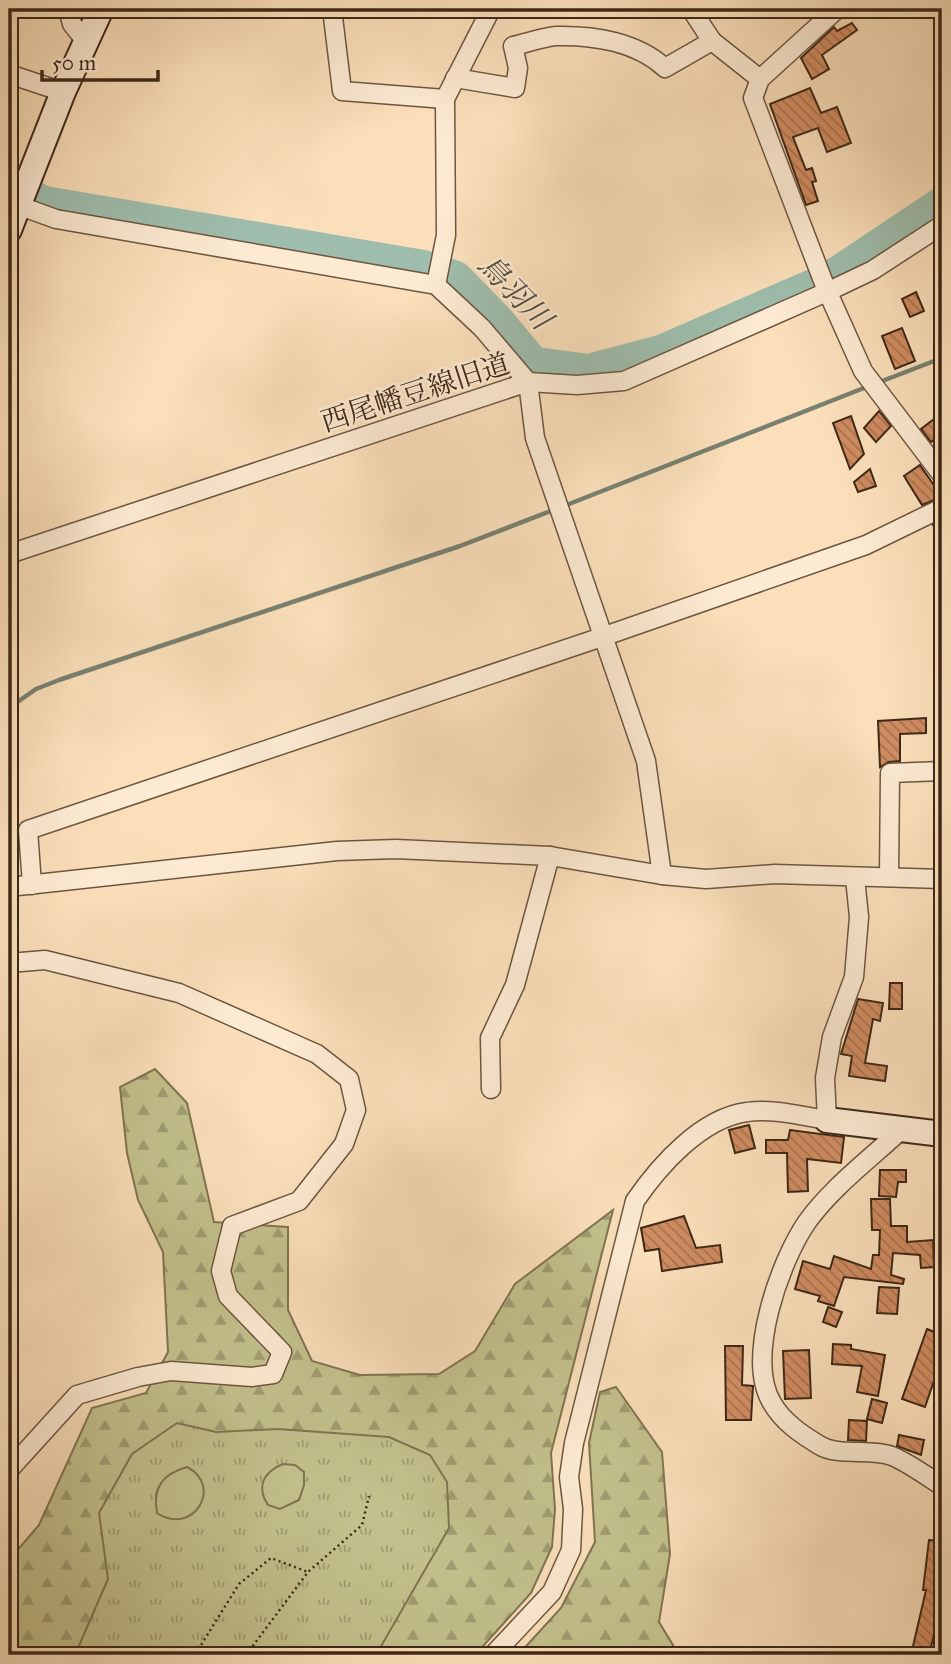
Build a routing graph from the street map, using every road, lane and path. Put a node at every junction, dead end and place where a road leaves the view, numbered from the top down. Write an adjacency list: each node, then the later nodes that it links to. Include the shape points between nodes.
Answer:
1 (68, 9): 7 (street, via 72,24)
2 (101, 9): 7 (main road)
3 (332, 9): 13 (street, via 342,91)
4 (491, 9): 10 (street)
5 (691, 9): 8 (street)
6 (837, 9): 11 (street)
7 (85, 40): 12 (main road)
8 (712, 41): 10 (street, via 665,68 650,54 610,41 555,36 513,46 518,68 515,89); 11 (street)
9 (9, 74): 12 (street)
10 (455, 78): 13 (street)
11 (760, 79): 16 (street, via 753,98)
12 (63, 92): 14 (main road)
13 (446, 99): 17 (street, via 446,235)
14 (12, 213): 17 (street)
15 (942, 225): 16 (street, 西尾幡豆線旧道, via 873,270)
16 (824, 283): 18 (street, 西尾幡豆線旧道, via 624,381 577,385); 19 (street, via 866,376)
17 (437, 285): 18 (street)
18 (528, 382): 21 (street, 西尾幡豆線旧道); 22 (street, via 535,438)
19 (942, 475)
20 (942, 508): 22 (street, via 866,545)
21 (9, 554)
22 (602, 637): 25 (street, via 646,761); 29 (street, via 28,830)
23 (942, 771): 26 (street, via 890,773)
24 (550, 856): 25 (street); 29 (street, via 337,851); 32 (street, via 515,985 491,1038)
25 (662, 875): 27 (street)
26 (889, 877): 27 (street); 28 (street)
27 (856, 878): 33 (street, via 859,917 854,977 832,1037 825,1078)
28 (942, 879)
29 (32, 885): 30 (street)
30 (9, 887)
31 (9, 963): 36 (street, via 45,960 178,993 317,1054 349,1079 356,1110 344,1144 299,1201 232,1226 221,1271 228,1296 282,1352 274,1374 252,1377 170,1371 77,1395)
32 (491, 1089)
33 (827, 1120): 34 (main road); 44 (street, via 746,1112 705,1129 657,1169 635,1202 574,1443 569,1478 571,1550 552,1591)
34 (902, 1129): 35 (main road); 37 (street, via 822,1205 787,1257 767,1322 762,1375 771,1401 789,1424 822,1448 891,1456)
35 (942, 1134)
36 (9, 1470)
37 (942, 1486)
38 (369, 1496): 39 (path, via 362,1525)
39 (308, 1572): 40 (path, via 271,1559 239,1584); 43 (path)
40 (201, 1645): 41 (path); 42 (path)
41 (190, 1655)
42 (205, 1655)
43 (246, 1655)
44 (493, 1655)

